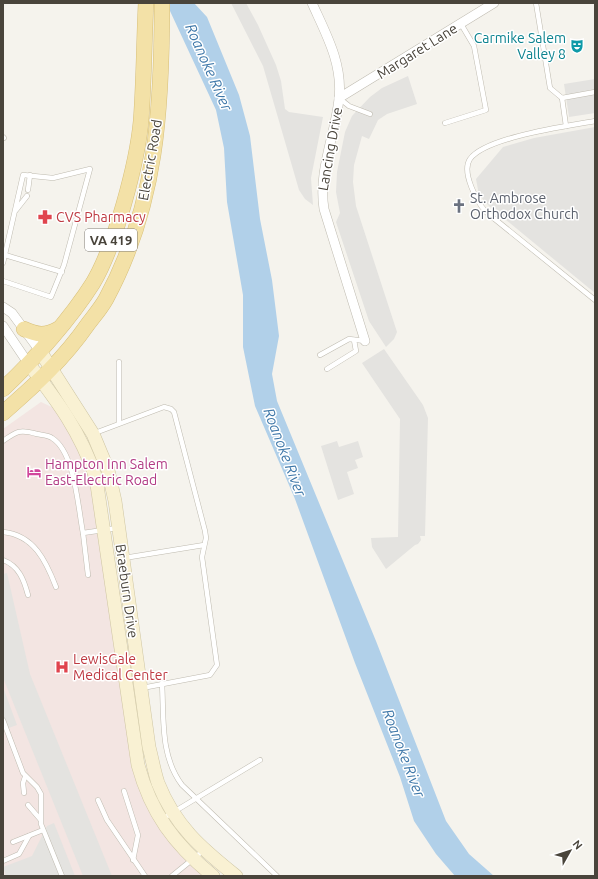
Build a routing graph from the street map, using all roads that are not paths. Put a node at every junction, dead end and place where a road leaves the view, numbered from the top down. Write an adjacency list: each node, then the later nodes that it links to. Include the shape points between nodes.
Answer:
1 (146, 3): 24 (main road, Electric Road / VA 419, via 141,121 138,143 116,225 93,282)
2 (162, 3): 32 (main road, Electric Road / VA 419, via 162,56 155,149 133,241 106,300)
3 (312, 3): 8 (street, Lancing Drive, via 332,46)
4 (494, 3): 6 (street, Margaret Lane)
5 (536, 3): 9 (lane, via 550,88)
6 (461, 24): 8 (street, Margaret Lane); 12 (lane, via 474,46 486,110)
7 (595, 92): 9 (lane)
8 (339, 98): 10 (lane, via 348,106); 26 (street, Lancing Drive, via 324,171 322,197)
9 (562, 98): 13 (lane)
10 (370, 114)
11 (595, 121): 13 (lane)
12 (445, 123)
13 (566, 126): 20 (lane, via 533,132 487,148 469,160 467,170 476,198 486,212)
14 (30, 175): 15 (lane, via 27,193); 15 (lane, via 22,175); 18 (lane, via 53,178 90,170)
15 (15, 212): 16 (lane)
16 (5, 255): 17 (lane); 18 (lane)
17 (3, 263)
18 (62, 272): 19 (lane, via 51,297)
19 (3, 281)
20 (595, 300)
21 (3, 307): 23 (street, Braeburn Drive, via 12,313)
22 (3, 326): 30 (street, Braeburn Drive)
23 (24, 328): 24 (main road, via 43,335); 27 (street, Braeburn Drive)
24 (58, 328): 27 (main road, Electric Road / VA 419)
25 (354, 340): 26 (lane); 28 (lane, via 349,339); 31 (lane, via 356,351)
26 (364, 341)
27 (40, 352): 30 (main road, Electric Road / VA 419); 32 (street, Braeburn Drive)
28 (320, 355)
29 (119, 362): 35 (lane)
30 (28, 363): 32 (street, Braeburn Drive); 33 (main road, Electric Road / VA 419)
31 (327, 369)
32 (46, 375): 34 (main road, Electric Road / VA 419); 36 (street, Braeburn Drive); 39 (street, Braeburn Drive, via 90,458)
33 (3, 389)
34 (3, 413)
35 (119, 423): 36 (lane); 44 (lane, via 164,407 174,412 205,531)
36 (93, 434): 38 (street, Braeburn Drive, via 102,451)
37 (3, 441): 43 (lane, via 16,431 24,430 52,438 56,442 72,470)
38 (109, 474): 39 (street); 40 (street, Braeburn Drive)
39 (96, 478): 41 (street, Braeburn Drive)
40 (118, 528): 41 (lane); 45 (street, Braeburn Drive)
41 (105, 529): 43 (lane); 49 (street, Braeburn Drive)
42 (3, 532): 48 (lane, via 26,539 37,550 47,564)
43 (83, 533): 47 (lane)
44 (204, 545): 45 (lane); 51 (lane, via 202,557 217,665 210,675)
45 (123, 559): 49 (street, Braeburn Drive)
46 (3, 560): 50 (lane, via 18,570)
47 (88, 575)
48 (56, 587)
49 (120, 588): 52 (street, Braeburn Drive); 53 (street, Braeburn Drive)
50 (28, 595)
51 (162, 683): 52 (lane); 59 (lane, via 167,756 175,776)
52 (141, 688): 53 (lane); 62 (street, Braeburn Drive, via 149,747 157,782)
53 (128, 691): 64 (street, Braeburn Drive, via 138,764)
54 (3, 720): 56 (lane)
55 (260, 760): 59 (lane)
56 (25, 777): 58 (lane); 63 (lane, via 41,794)
57 (124, 791): 70 (lane, via 138,835)
58 (24, 793)
59 (197, 799): 62 (lane); 78 (lane)
60 (98, 800): 70 (lane, via 107,820)
61 (28, 805): 63 (lane)
62 (172, 814): 64 (lane); 68 (street, Braeburn Drive)
63 (40, 819): 65 (lane)
64 (160, 820): 69 (street, Braeburn Drive)
65 (43, 830): 66 (lane); 74 (lane)
66 (29, 836): 67 (lane); 71 (lane, via 19,854)
67 (13, 842)
68 (204, 850): 69 (lane); 72 (street, Braeburn Drive)
69 (193, 859): 73 (street, Braeburn Drive); 76 (lane)
70 (133, 860): 75 (lane)
71 (3, 861)
72 (221, 864): 73 (lane); 77 (street, Braeburn Drive)
73 (210, 875)
74 (62, 876)
75 (145, 876)
76 (172, 876)
77 (235, 876)
78 (277, 876)

